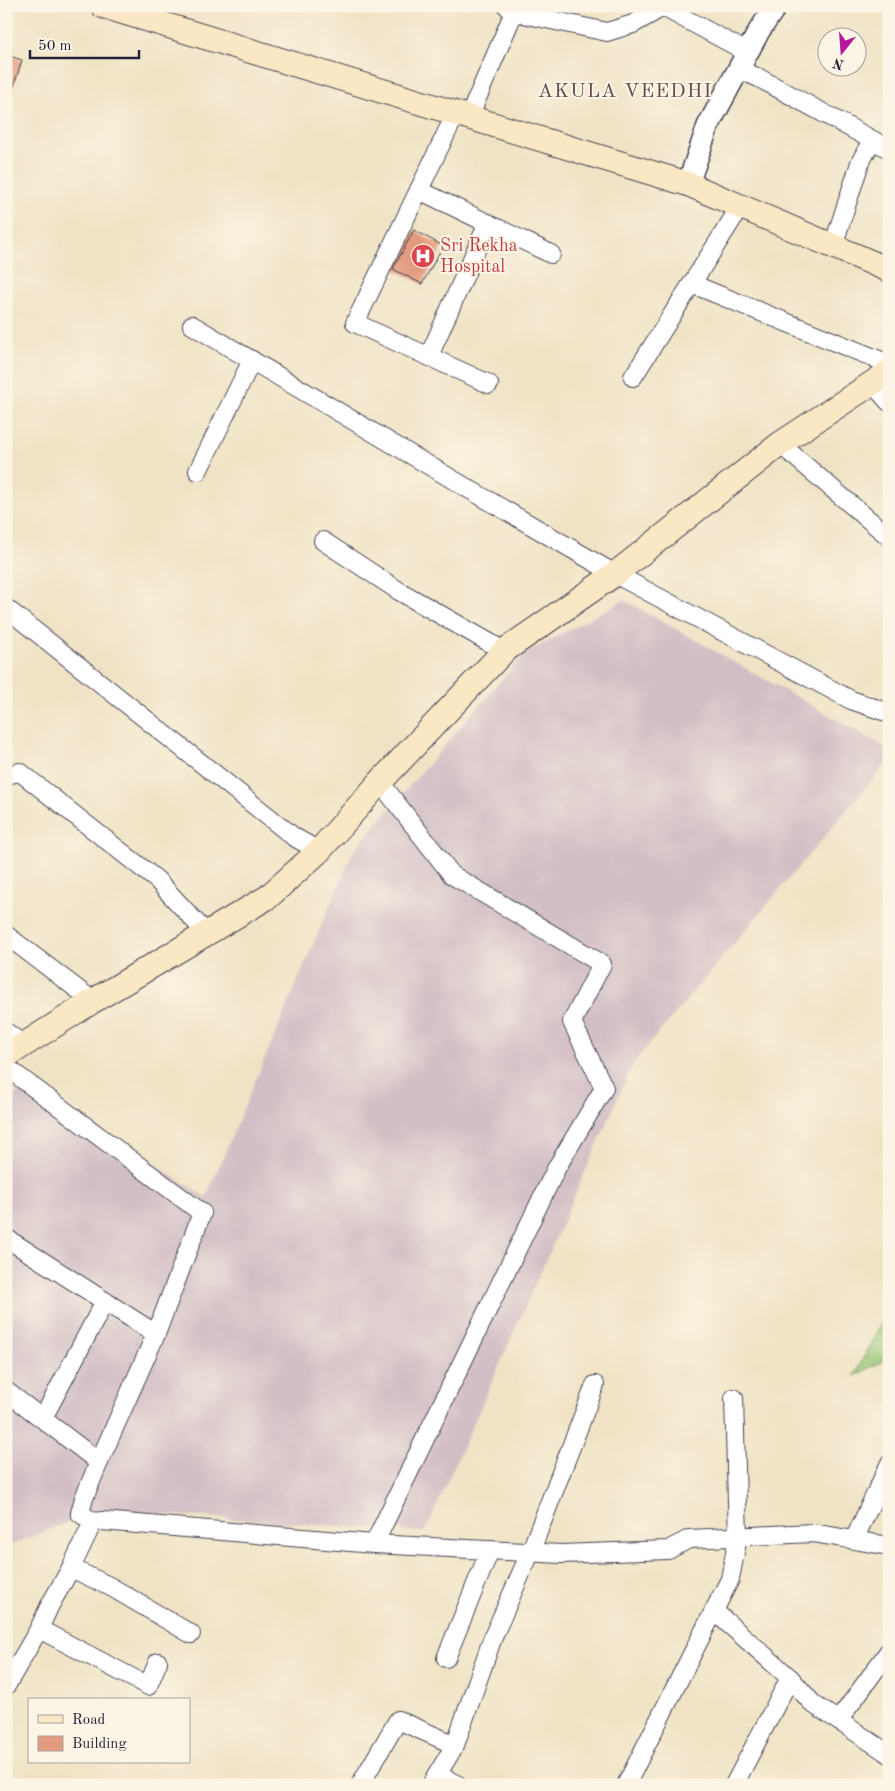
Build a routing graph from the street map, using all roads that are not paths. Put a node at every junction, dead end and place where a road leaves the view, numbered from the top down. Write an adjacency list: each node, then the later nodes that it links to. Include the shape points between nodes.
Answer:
1 (103, 6): 5 (main road)
2 (776, 6): 4 (street)
3 (514, 8): 4 (street, via 607,32 633,24 663,7); 5 (street)
4 (743, 61): 6 (street, via 759,78); 8 (street, via 708,126)
5 (463, 115): 8 (main road); 9 (street)
6 (872, 140): 7 (street); 12 (street, via 860,163)
7 (889, 149)
8 (688, 184): 10 (main road)
9 (419, 190): 11 (street); 17 (street, via 355,323)
10 (740, 207): 12 (main road); 15 (street)
11 (488, 223): 13 (street); 17 (street)
12 (833, 246): 14 (main road)
13 (551, 254)
14 (889, 270)
15 (692, 284): 19 (street); 20 (street)
16 (192, 325): 18 (street)
17 (429, 356): 22 (street)
18 (252, 360): 25 (street); 28 (street)
19 (889, 364)
20 (634, 377)
21 (880, 377): 23 (street); 24 (main road)
22 (488, 384)
23 (889, 402)
24 (780, 444): 26 (street); 28 (main road)
25 (198, 471)
26 (889, 537)
27 (323, 541): 30 (street, via 399,591)
28 (614, 574): 30 (main road); 31 (street, via 851,700)
29 (6, 608): 34 (street, via 294,837)
30 (504, 651): 33 (main road)
31 (889, 713)
32 (6, 775): 35 (street, via 20,772 157,880)
33 (380, 782): 34 (main road); 52 (street, via 452,875 602,964 572,1022 604,1088 557,1167)
34 (319, 851): 35 (main road, via 268,896)
35 (206, 933): 37 (main road)
36 (6, 935): 37 (street)
37 (93, 1001): 38 (main road)
38 (12, 1044)
39 (6, 1067): 42 (street, via 202,1213)
40 (6, 1238): 41 (street)
41 (105, 1301): 42 (street); 46 (street)
42 (156, 1334): 47 (street)
43 (595, 1385): 55 (street)
44 (6, 1390): 46 (street)
45 (734, 1398): 50 (street)
46 (43, 1418): 47 (street)
47 (99, 1462): 49 (street, via 80,1513)
48 (889, 1466): 51 (street)
49 (93, 1522): 52 (street); 56 (street)
50 (738, 1537): 51 (street, via 813,1533); 55 (street, via 690,1539 668,1550); 57 (street, via 730,1579)
51 (854, 1540): 53 (street)
52 (374, 1544): 54 (street)
53 (889, 1546)
54 (490, 1550): 55 (street); 61 (street)
55 (530, 1553): 66 (street, via 493,1636)
56 (71, 1568): 58 (street); 59 (street, via 112,1587)
57 (714, 1611): 63 (street); 71 (street)
58 (39, 1629): 62 (street, via 148,1686); 64 (street)
59 (191, 1634)
60 (889, 1651): 65 (street)
61 (446, 1658)
62 (158, 1662)
63 (790, 1678): 65 (street, via 813,1704); 72 (street)
64 (6, 1686)
65 (838, 1721): 67 (street)
66 (455, 1745): 68 (street); 69 (street, via 398,1720)
67 (889, 1754)
68 (434, 1780): 70 (street)
69 (360, 1785)
70 (458, 1785)
71 (626, 1785)
72 (734, 1785)

